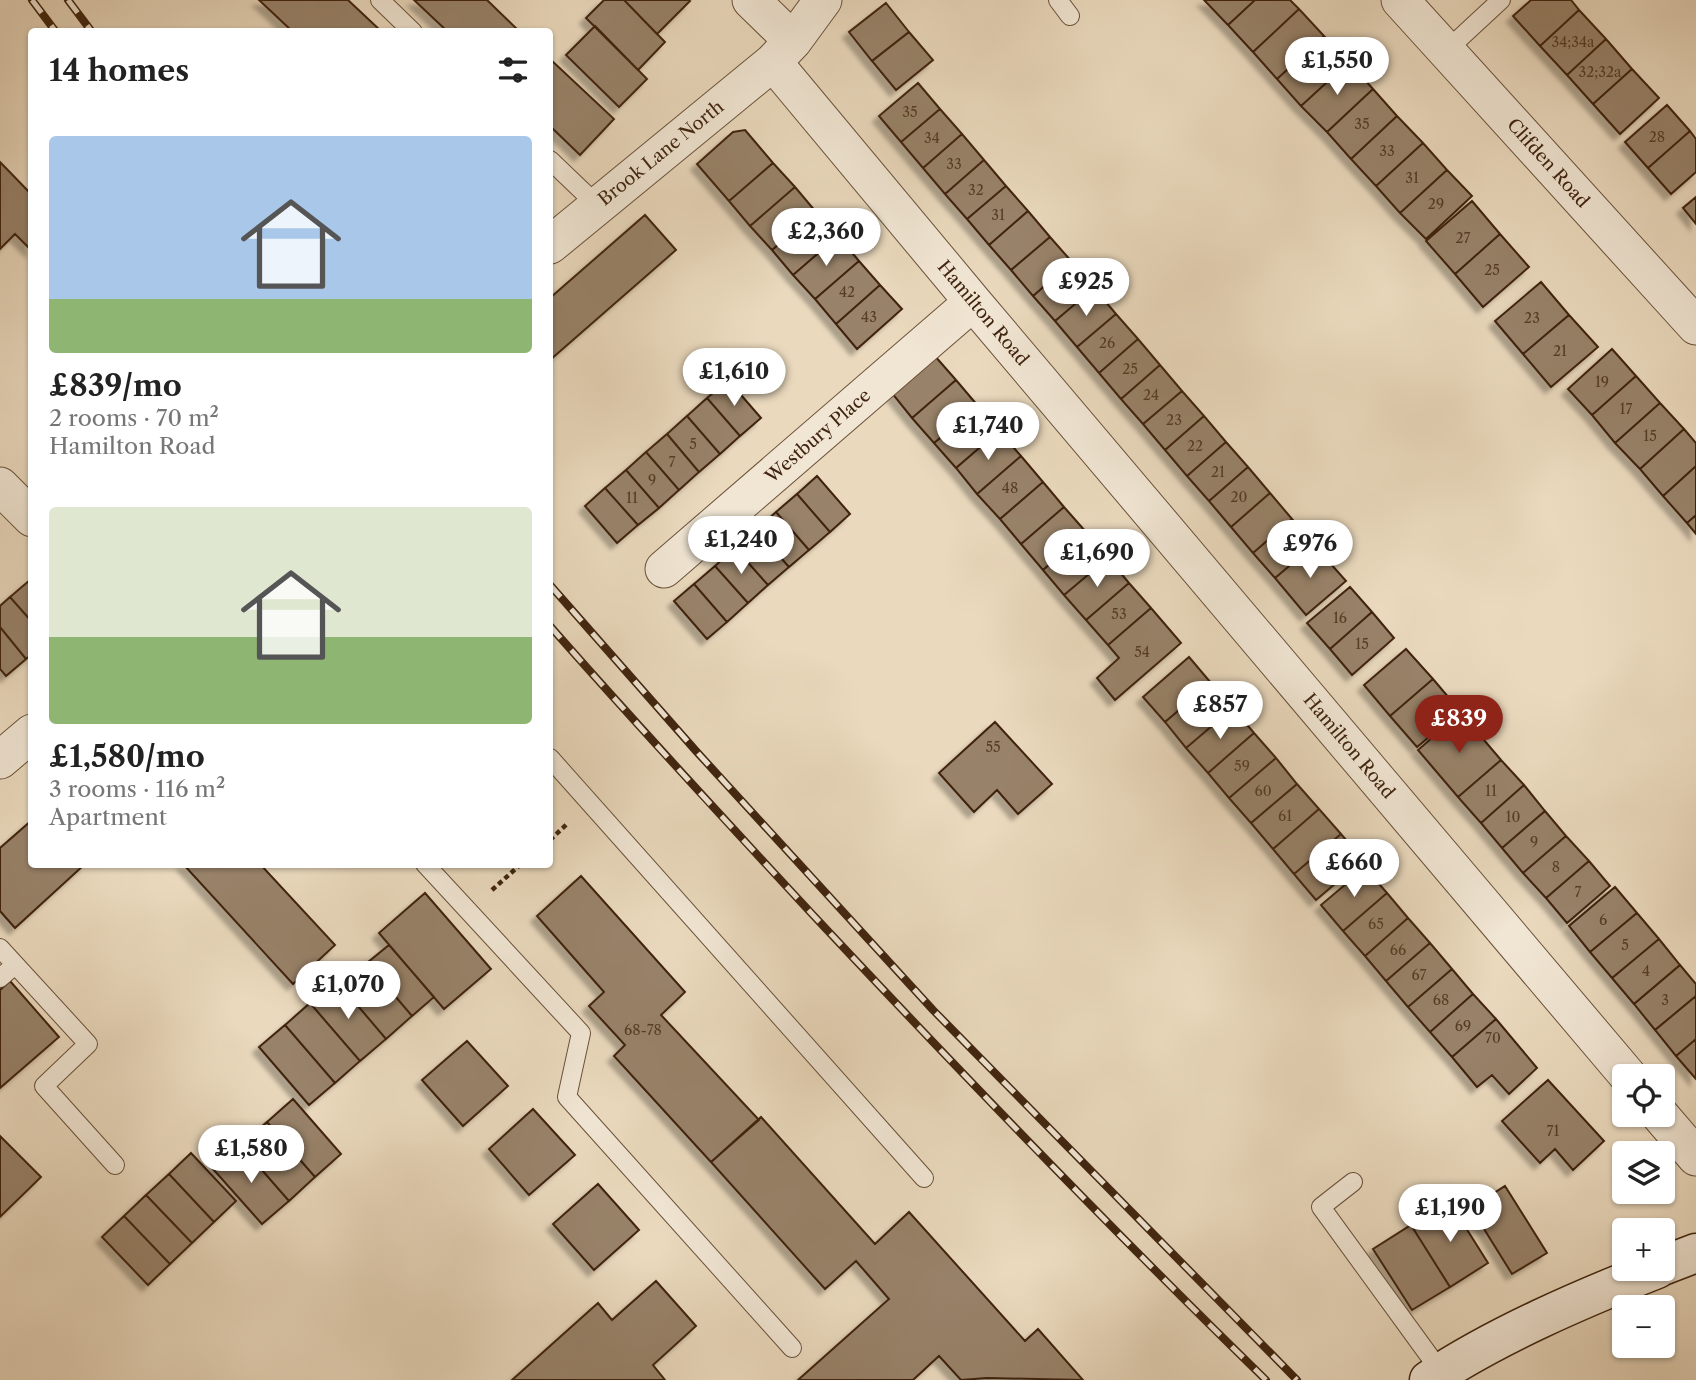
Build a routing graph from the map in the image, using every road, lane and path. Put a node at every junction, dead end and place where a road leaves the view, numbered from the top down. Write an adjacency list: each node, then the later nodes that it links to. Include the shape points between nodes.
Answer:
1 (380, 0): 8 (lane)
2 (751, 0): 10 (street, Hamilton Road)
3 (823, 0): 10 (street, Brook Lane North)
4 (1058, 0): 7 (lane)
5 (1399, 0): 9 (street, Clifden Road)
6 (1501, 0): 9 (lane)
7 (1070, 16)
8 (409, 28)
9 (1447, 50): 15 (street, Clifden Road)
10 (783, 52): 12 (street, Brook Lane North); 14 (street, Hamilton Road)
11 (553, 163): 12 (lane)
12 (598, 206): 13 (street, Brook Lane North)
13 (553, 243)
14 (973, 302): 18 (street, Westbury Place); 26 (street, Hamilton Road)
15 (1696, 326)
16 (0, 486): 17 (street)
17 (28, 514)
18 (664, 569)
19 (28, 736): 20 (street)
20 (0, 760)
21 (553, 761): 30 (lane)
22 (429, 868): 35 (lane, via 581,1033 567,1097)
23 (0, 948): 24 (lane)
24 (15, 965): 25 (lane); 29 (lane, via 88,1044 44,1086)
25 (0, 978)
26 (1618, 1064)
27 (1670, 1127): 28 (street)
28 (1696, 1157)
29 (115, 1165)
30 (924, 1178)
31 (1353, 1182): 36 (lane, via 1321,1206)
32 (1696, 1253): 33 (main road)
33 (1675, 1261)
34 (1626, 1281): 36 (main road, via 1579,1299)
35 (792, 1348)
36 (1435, 1376)

